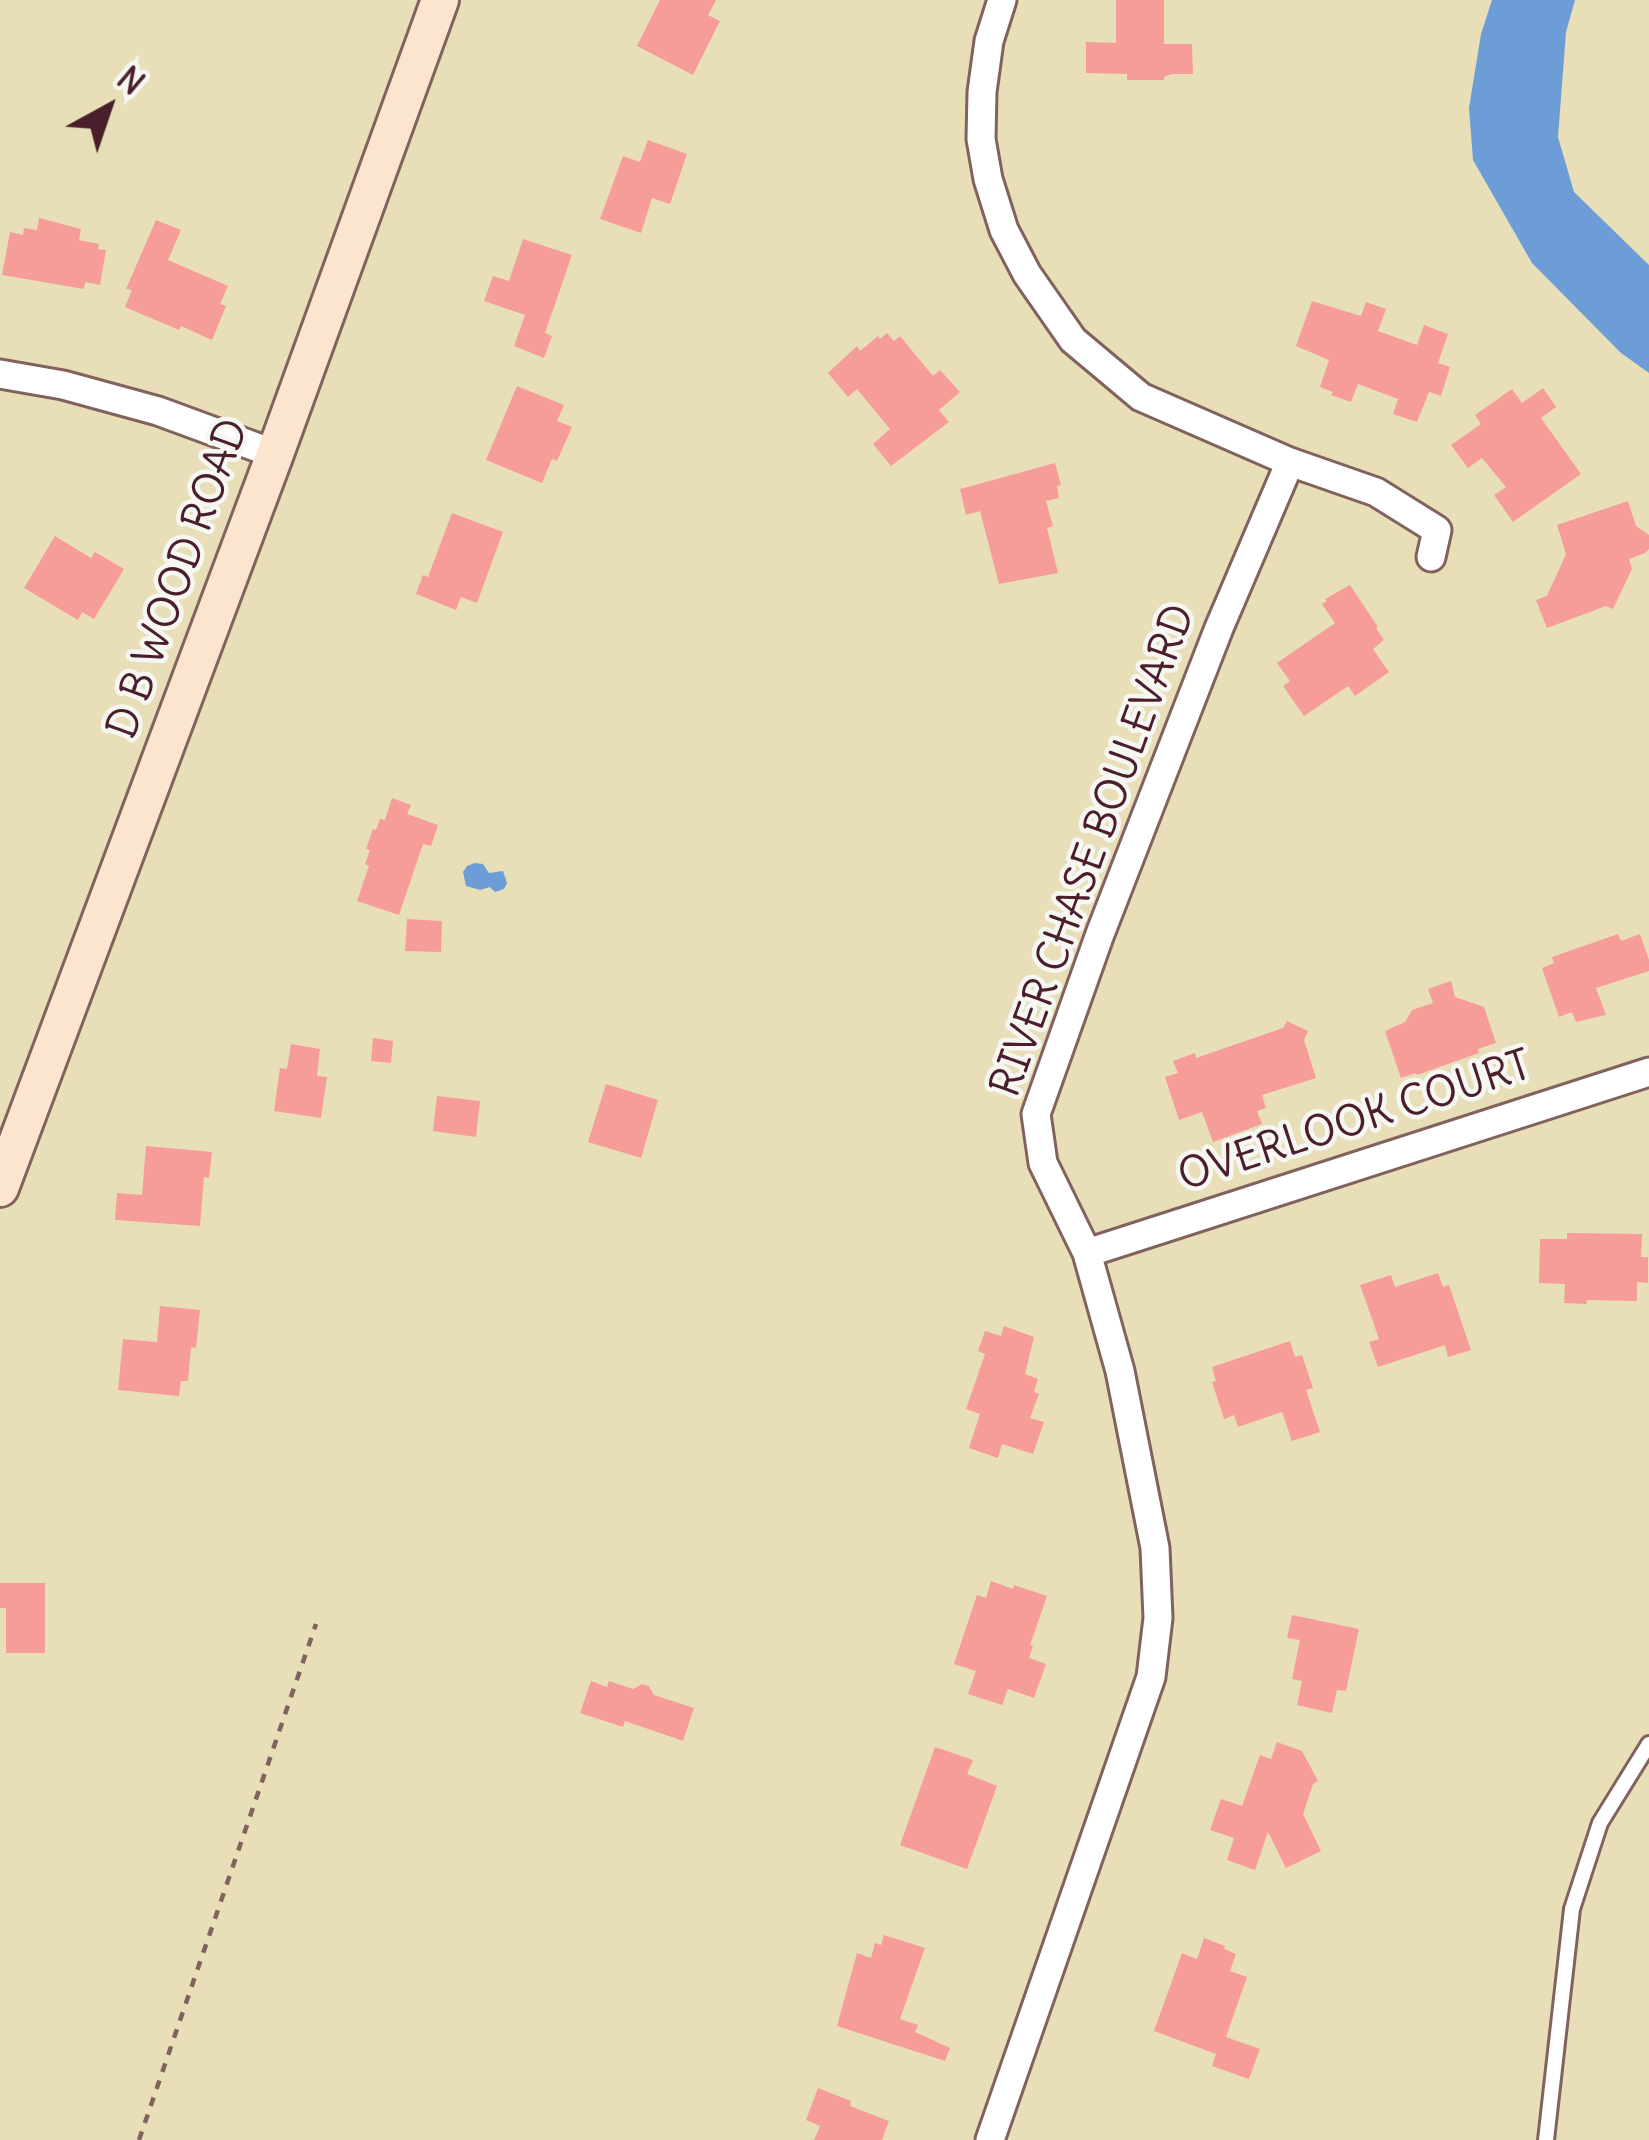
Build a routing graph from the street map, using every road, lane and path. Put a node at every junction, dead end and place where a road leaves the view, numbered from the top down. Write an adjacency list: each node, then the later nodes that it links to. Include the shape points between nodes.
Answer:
1 (440, 0): 4 (main road, D B WOOD ROAD)
2 (1002, 0): 5 (street, via 989,41 981,139 1004,230 1027,274 1073,340 1141,397)
3 (0, 374): 4 (street, via 158,411)
4 (275, 454): 8 (main road, D B WOOD ROAD)
5 (1290, 462): 6 (street, via 1376,492 1437,530); 9 (street, RIVER CHASE BOULEVARD, via 1036,1114 1043,1162)
6 (1431, 556)
7 (1649, 1072): 9 (street, OVERLOOK COURT)
8 (0, 1188)
9 (1087, 1253): 13 (street, RIVER CHASE BOULEVARD, via 1142,1477 1158,1618 1150,1677)
10 (316, 1624): 12 (path)
11 (1649, 1744): 14 (lane, via 1600,1823 1572,1910)
12 (139, 2140)
13 (990, 2140)
14 (1546, 2140)

